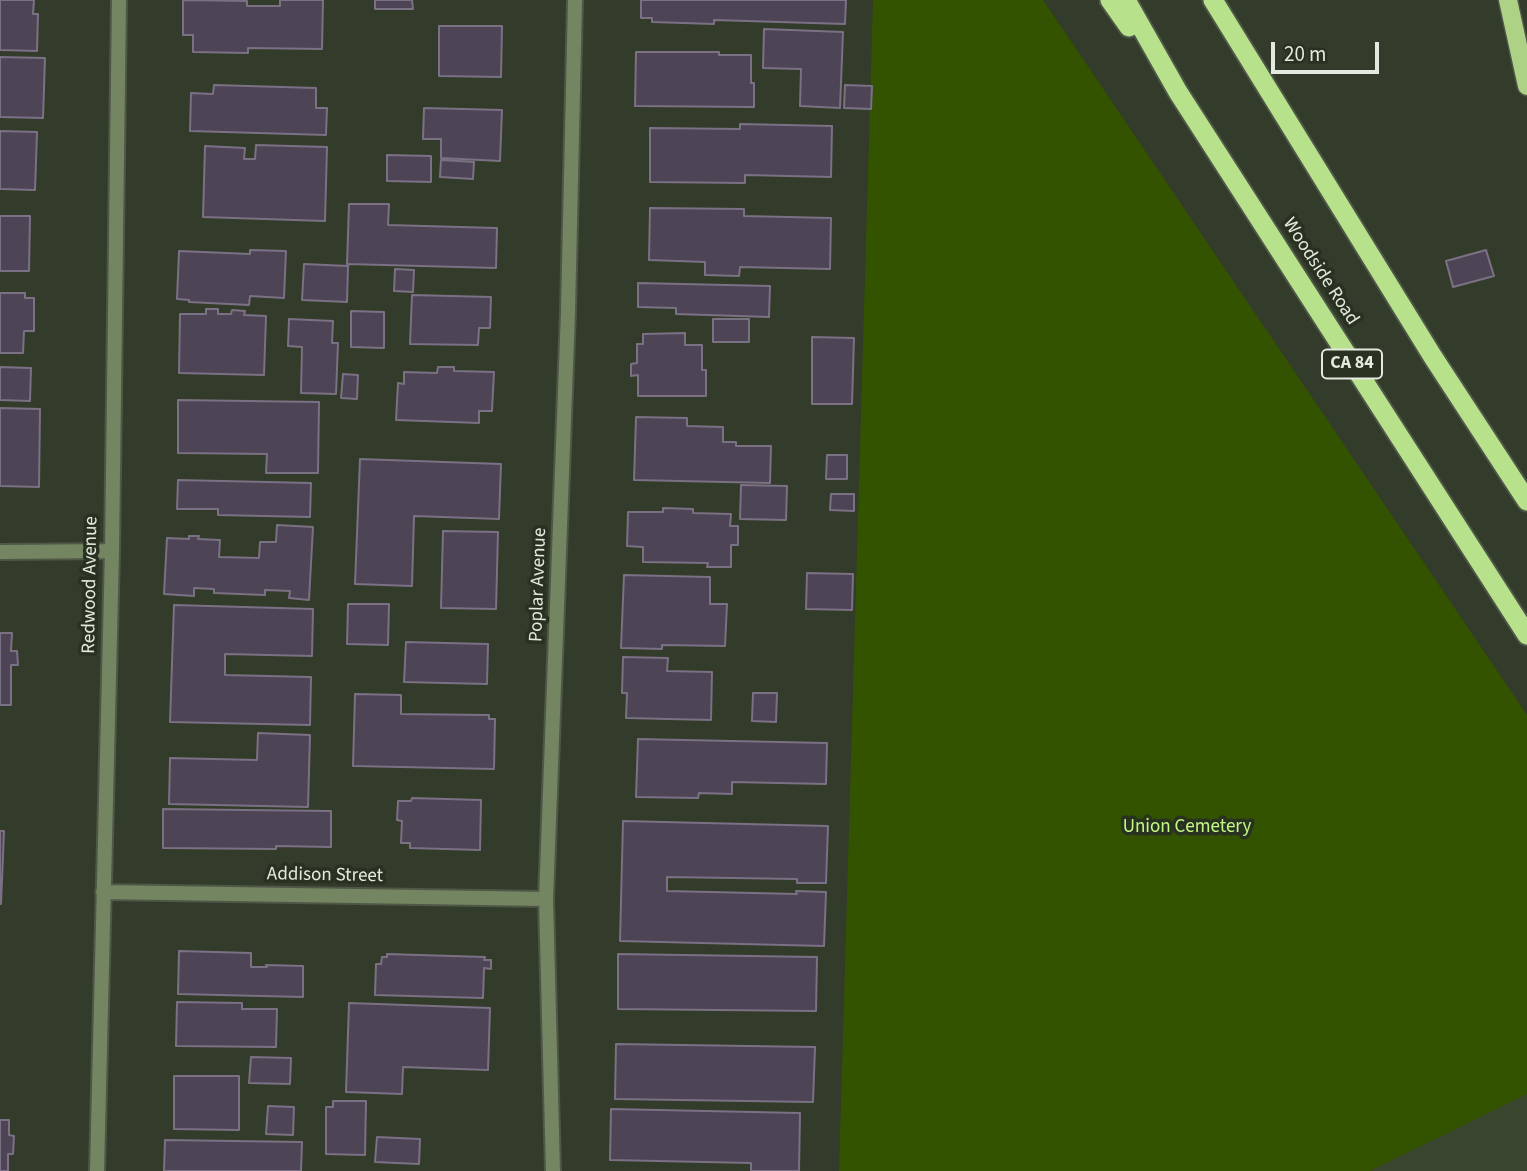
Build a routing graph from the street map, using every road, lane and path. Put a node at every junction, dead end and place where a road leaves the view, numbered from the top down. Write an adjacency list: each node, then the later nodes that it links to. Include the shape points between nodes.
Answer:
1 (119, 0): 10 (street, Redwood Avenue)
2 (575, 0): 14 (street, Poplar Avenue)
3 (1110, 0): 8 (highway)
4 (1126, 0): 8 (highway, Woodside Road / CA 84)
5 (1213, 0): 9 (highway, via 1433,358)
6 (1508, 0): 7 (main road)
7 (1527, 86)
8 (1178, 92): 12 (highway, Woodside Road / CA 84)
9 (1527, 501)
10 (112, 551): 11 (street); 13 (street, Redwood Avenue)
11 (0, 552)
12 (1527, 635)
13 (103, 892): 14 (street, Addison Street); 15 (street, Redwood Avenue)
14 (546, 899): 16 (street, Poplar Avenue)
15 (97, 1171)
16 (554, 1171)

